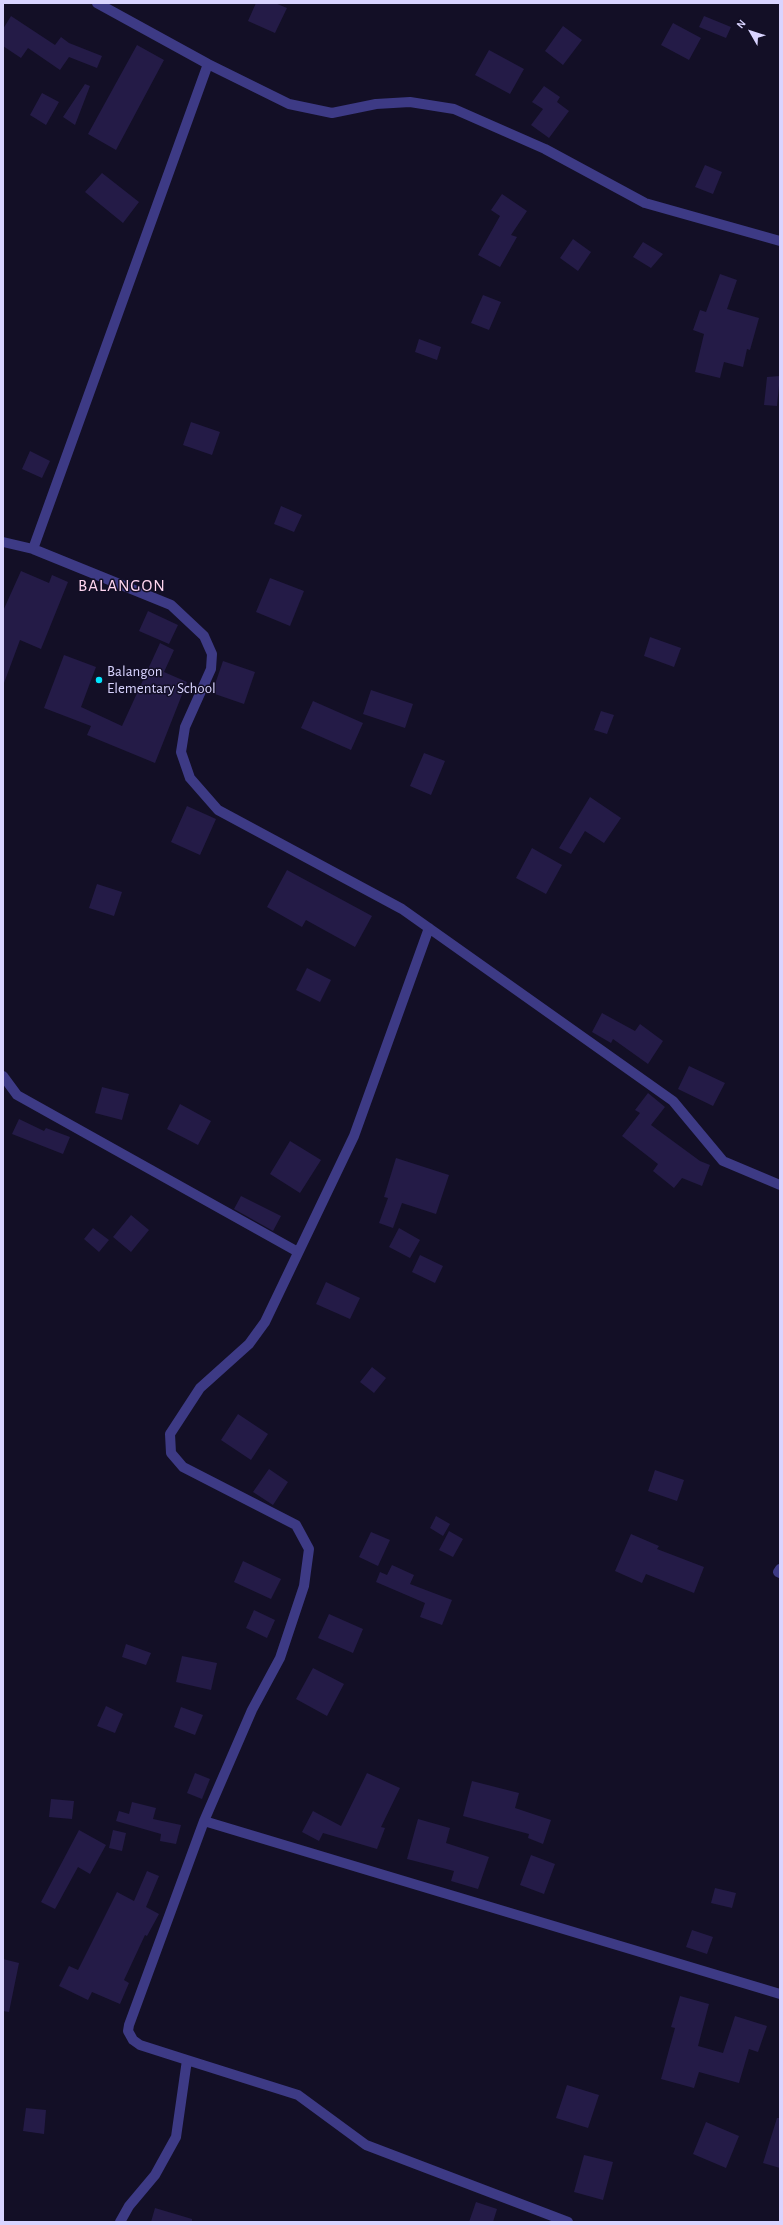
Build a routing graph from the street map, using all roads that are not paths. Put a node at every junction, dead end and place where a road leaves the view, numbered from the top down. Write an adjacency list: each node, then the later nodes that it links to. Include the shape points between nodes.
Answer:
1 (97, 3): 2 (street)
2 (208, 64): 3 (street, via 289,104 332,113 376,104 410,102 454,109 545,149 645,204); 5 (street)
3 (780, 242)
4 (3, 542): 5 (street)
5 (32, 549): 6 (street, via 171,605 204,636 212,654 211,669 186,727 181,752 190,778 218,810 402,909)
6 (429, 928): 8 (street, via 673,1101 723,1161); 9 (street, via 354,1136)
7 (3, 1076): 9 (street, via 17,1095)
8 (780, 1185)
9 (298, 1252): 12 (street, via 265,1322 249,1344 200,1388 170,1434 171,1453 183,1466 296,1525 309,1549 304,1586 280,1658 252,1710)
10 (780, 1569): 11 (street)
11 (780, 1573)
12 (204, 1821): 13 (street); 14 (street, via 128,2031 133,2040 140,2045)
13 (780, 1994)
14 (187, 2060): 15 (street, via 176,2137 155,2175 129,2206); 16 (street, via 298,2095 366,2145)
15 (120, 2222)
16 (568, 2222)

